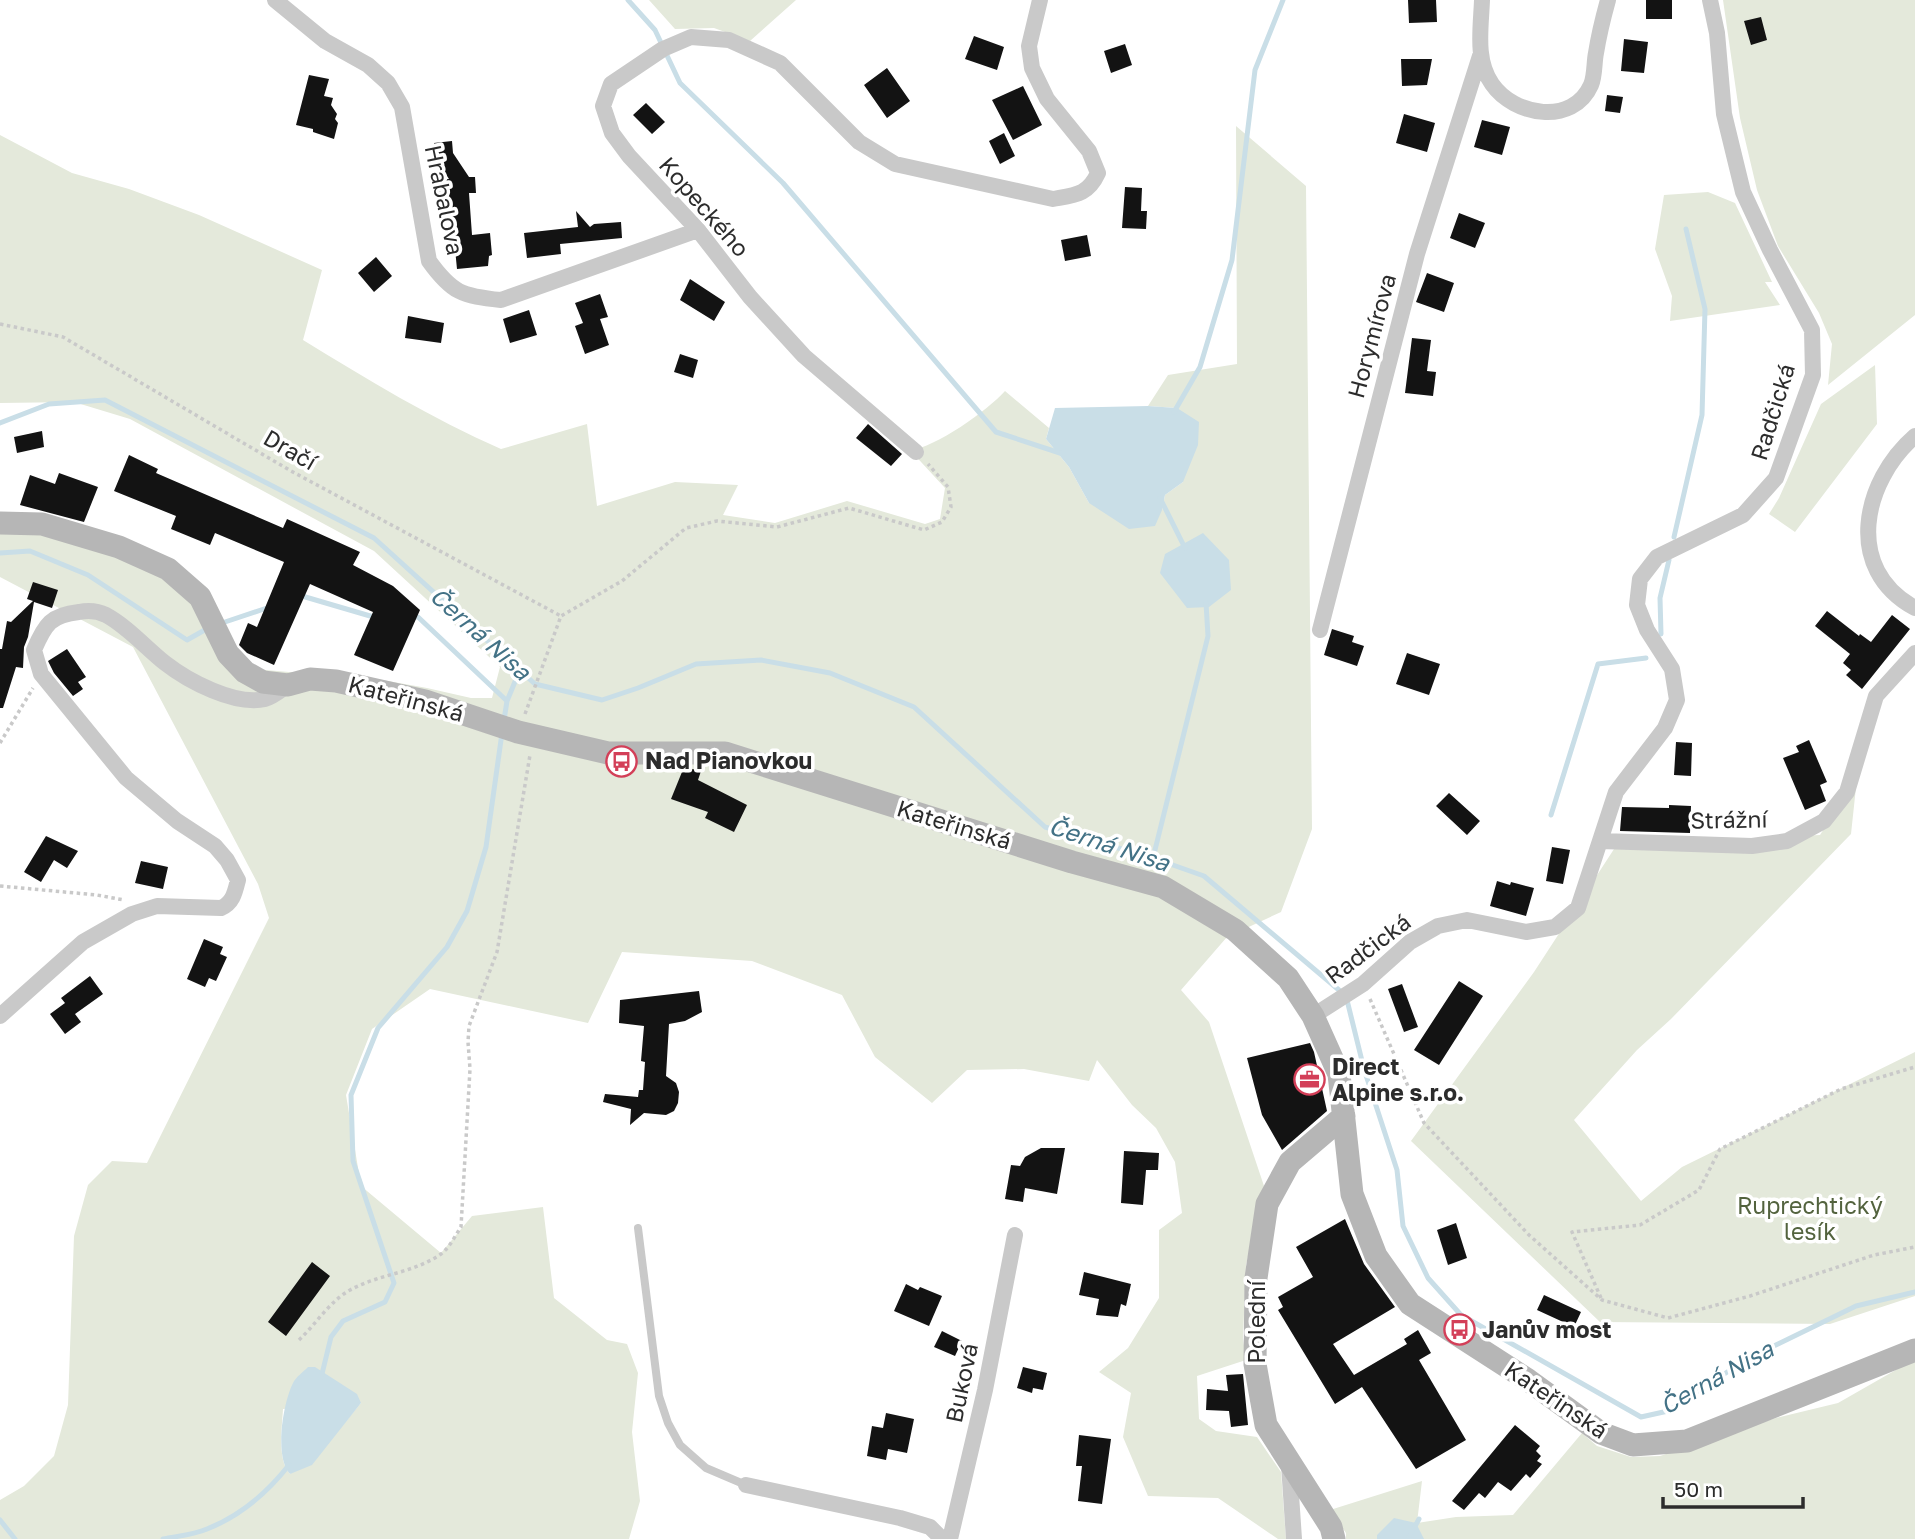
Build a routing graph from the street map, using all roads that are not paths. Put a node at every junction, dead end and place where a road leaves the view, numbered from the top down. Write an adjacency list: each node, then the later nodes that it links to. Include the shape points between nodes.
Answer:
1 (275, 0): 7 (street, Hrabalova, via 388,83 402,107 429,261 443,282 468,297 500,300)
2 (1040, 0): 7 (street, Kopeckého, via 1029,46 1032,68 1047,99 1089,150 1098,173 1092,185 1077,195 1053,199 895,164 859,142 780,63 729,40 691,37 611,83 603,106 612,133 629,156)
3 (1482, 0): 6 (street)
4 (1608, 0): 6 (street, via 1591,85 1559,111 1539,113 1515,105 1492,85)
5 (1710, 0): 15 (street, Radčická, via 1724,114 1743,192 1812,330 1813,375 1776,478 1743,514 1657,557 1640,579 1637,605 1647,631 1672,669 1676,700 1665,728 1616,792)
6 (1480, 56): 12 (street, Horymírova, via 1417,254)
7 (698, 230): 9 (street, Kopeckého, via 804,356)
8 (1915, 436): 11 (street, via 1880,478 1868,520 1870,552 1880,578)
9 (916, 452)
10 (0, 523): 14 (street, Kateřinská, via 42,524 120,547 168,569 200,597 228,654 245,672 263,682)
11 (1915, 608)
12 (1320, 630)
13 (1915, 653): 15 (street, Strážní, via 1876,696 1847,792 1824,821 1787,841 1752,846)
14 (288, 685): 16 (street, via 266,699 235,698 209,689 167,664 104,614 89,610 51,620 34,650 41,674 126,778 215,846 238,880 233,897 221,908 157,906 132,914 83,942); 17 (street, Kateřinská, via 310,679 336,681 608,753 725,753 1163,887 1234,930 1288,978)
15 (1601, 841): 17 (street, Radčická, via 1578,908 1555,927 1526,932 1467,920 1438,926 1410,942 1363,984)
16 (0, 1016)
17 (1312, 1016): 18 (street, Kateřinská, via 1339,1074)
18 (1344, 1116): 21 (street, Kateřinská, via 1352,1194 1376,1256 1410,1304 1601,1433 1633,1445 1687,1441); 22 (street, Polední, via 1290,1163 1267,1204 1256,1278 1255,1364 1266,1425)
19 (638, 1228): 23 (lane, via 659,1396 668,1423 680,1445 706,1468)
20 (1015, 1235): 25 (street, Buková)
21 (1915, 1350)
22 (1289, 1463): 26 (street); 27 (street, Polední, via 1331,1527)
23 (746, 1485): 24 (street, via 900,1518 930,1527)
24 (942, 1539)
25 (950, 1539)
26 (1294, 1539)
27 (1334, 1539)

